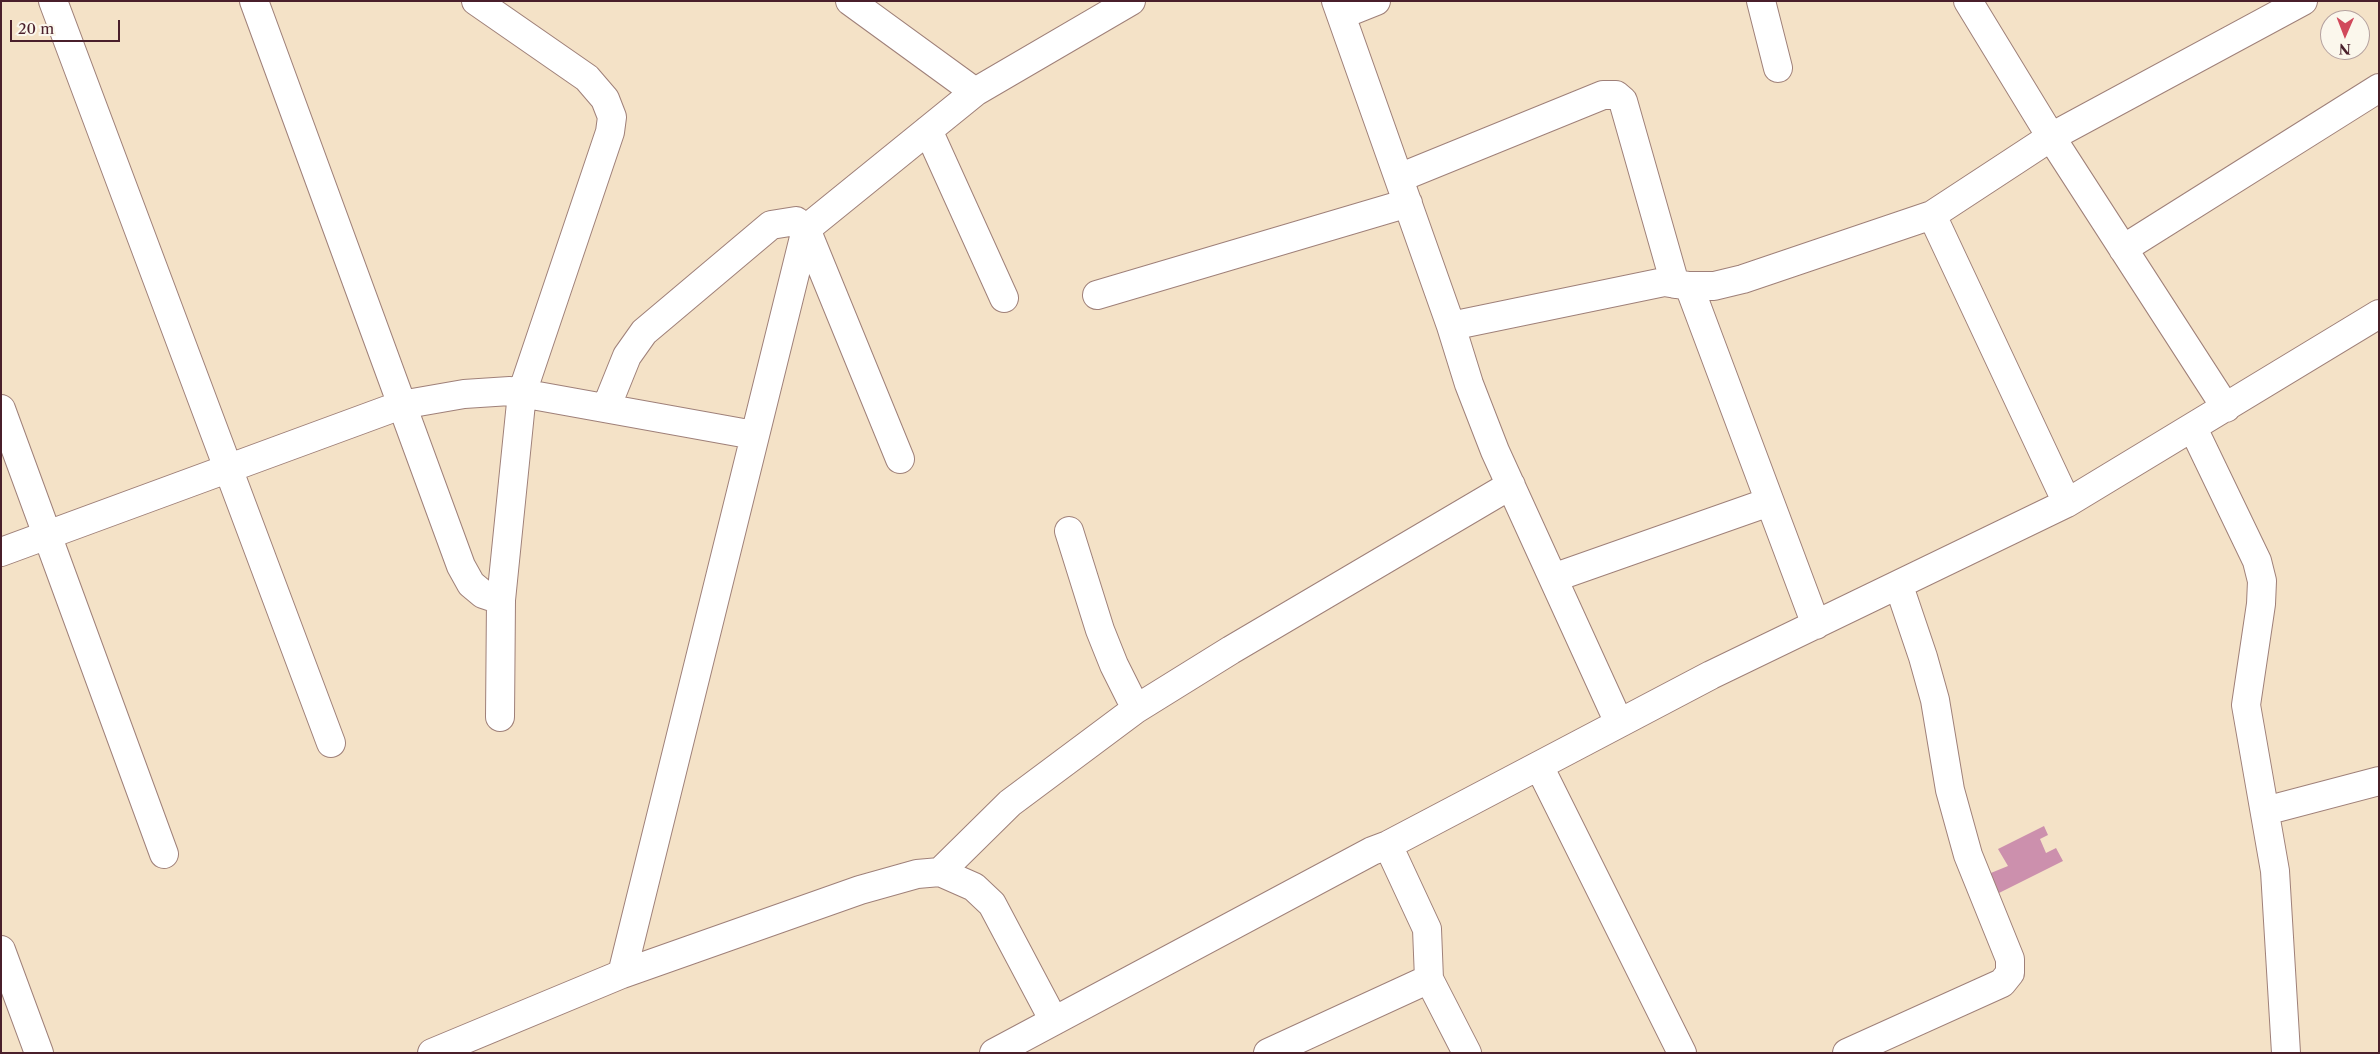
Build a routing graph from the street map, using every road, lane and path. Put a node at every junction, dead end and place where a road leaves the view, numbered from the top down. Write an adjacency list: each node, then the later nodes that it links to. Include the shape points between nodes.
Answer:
1 (53, 1): 34 (street)
2 (254, 1): 27 (street)
3 (476, 1): 26 (street, via 587,78 605,98 612,117 610,132)
4 (850, 1): 13 (street)
5 (1131, 1): 13 (street)
6 (1376, 1): 10 (street)
7 (1761, 1): 11 (street)
8 (1968, 1): 15 (street)
9 (2304, 1): 15 (street)
10 (1338, 8): 16 (street)
11 (1778, 68)
12 (2379, 88): 20 (street)
13 (975, 92): 14 (street)
14 (928, 130): 19 (street); 23 (street)
15 (2051, 137): 18 (street); 20 (street)
16 (1399, 178): 17 (street); 21 (street, via 1603,95 1616,96 1622,101)
17 (1408, 203): 22 (street); 25 (street)
18 (1932, 215): 21 (street, via 1743,279 1714,286); 37 (street)
19 (806, 229): 28 (street, via 796,221 771,225 644,332 627,356); 32 (street); 33 (street)
20 (2123, 249): 29 (street)
21 (1682, 285): 25 (street, via 1664,282); 36 (street)
22 (1097, 295)
23 (1004, 298)
24 (2379, 314): 29 (street)
25 (1451, 326): 35 (street, via 1469,384)
26 (522, 394): 27 (street, via 510,391 464,394); 28 (street); 43 (street)
27 (402, 405): 34 (street); 43 (street, via 461,566 471,584 483,594)
28 (606, 408): 32 (street)
29 (2226, 408): 31 (street)
30 (1, 410): 39 (street)
31 (2193, 428): 37 (street); 51 (street, via 2257,561 2262,580 2246,705)
32 (754, 435): 56 (street)
33 (900, 459)
34 (228, 468): 39 (street); 48 (street)
35 (1511, 485): 41 (street); 45 (street)
36 (1770, 502): 41 (street); 44 (street)
37 (2067, 503): 42 (street)
38 (1069, 531): 45 (street, via 1100,630)
39 (49, 535): 40 (street); 53 (street)
40 (1, 552)
41 (1553, 578): 47 (street)
42 (1899, 586): 44 (street); 65 (street, via 1936,700 1950,790 1968,855 2010,958 2010,973 2002,983)
43 (501, 600): 46 (street)
44 (1816, 625): 47 (street)
45 (1136, 709): 54 (street, via 1010,803)
46 (500, 717)
47 (1619, 723): 49 (street)
48 (331, 743)
49 (1539, 766): 52 (street); 64 (street)
50 (2379, 781): 51 (street)
51 (2265, 811): 66 (street, via 2275,871)
52 (1388, 845): 57 (street, via 1427,929); 58 (street)
53 (164, 854)
54 (940, 872): 56 (street, via 917,874 860,890); 58 (street, via 974,887 992,904)
55 (1, 950): 59 (street)
56 (622, 974): 60 (street)
57 (1429, 979): 62 (street); 63 (street)
58 (1054, 1021): 61 (street)
59 (39, 1053)
60 (432, 1053)
61 (994, 1053)
62 (1268, 1053)
63 (1467, 1053)
64 (1682, 1053)
65 (1847, 1053)
66 (2286, 1053)

